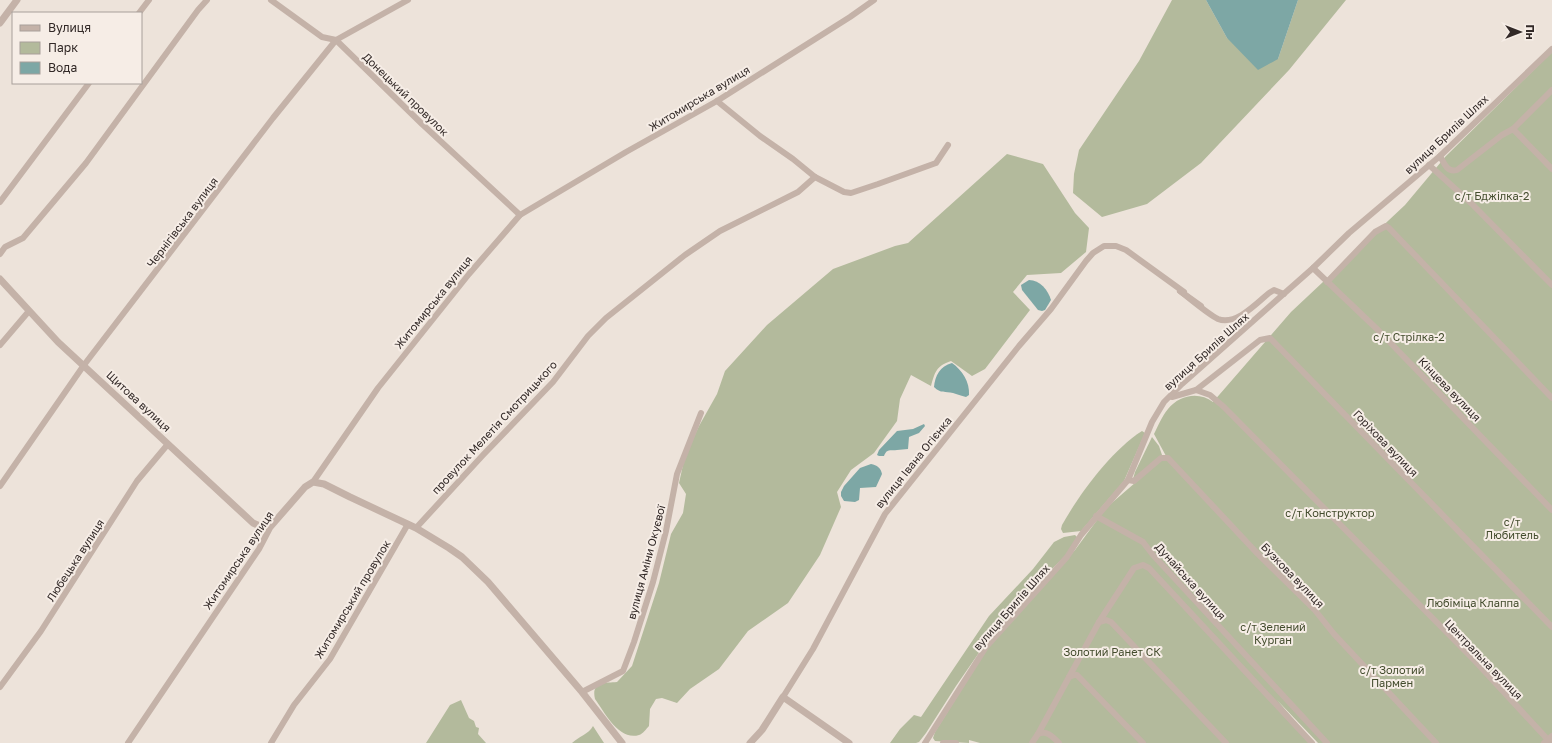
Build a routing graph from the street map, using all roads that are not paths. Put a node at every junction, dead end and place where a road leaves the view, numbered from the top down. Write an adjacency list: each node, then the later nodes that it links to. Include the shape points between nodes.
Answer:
1 (17, 0): 8 (street)
2 (149, 0): 7 (street)
3 (207, 0): 23 (street, via 86,163 23,238 5,246)
4 (271, 0): 9 (street, Донецький провулок, via 322,38)
5 (408, 0): 9 (street, Чернігівська вулиця)
6 (874, 0): 13 (street, Житомирська вулиця)
7 (140, 12)
8 (0, 23)
9 (336, 40): 21 (street, Донецький провулок); 31 (street, Чернігівська вулиця)
10 (1552, 49): 16 (street, вулиця Брилів Шлях)
11 (88, 84): 20 (street)
12 (1552, 90): 14 (street)
13 (717, 101): 19 (street); 21 (street, Житомирська вулиця)
14 (1513, 129): 16 (street, via 1457,170 1450,170); 18 (street)
15 (948, 145): 19 (street, via 936,163 851,193)
16 (1440, 156): 17 (street, вулиця Брилів Шлях)
17 (1429, 165): 24 (street, вулиця Брилів Шлях, via 1349,233); 27 (street, via 1471,203)
18 (1552, 169)
19 (815, 177): 44 (street, провулок Мелетія Смотрицького, via 798,192 720,231 685,255 606,318 588,336 553,382)
20 (0, 202)
21 (520, 215): 38 (street, Житомирська вулиця, via 469,274 383,382)
22 (1118, 247): 22 (street, via 1139,261 1184,292 1126,250); 22 (street, via 1188,296 1201,306 1194,300); 28 (street, via 1220,319 1238,316 1274,290); 50 (street, вулиця Івана Огієнка, via 1104,246 1086,261 1051,309 885,514 813,649)
23 (0, 254)
24 (1313, 268): 26 (street, Кінцева вулиця); 28 (street, вулиця Брилів Шлях)
25 (0, 279): 29 (street, Щитова вулиця)
26 (1327, 282): 34 (street, via 1375,232 1386,226 1390,228); 40 (street, Кінцева вулиця, via 1379,331)
27 (1552, 285)
28 (1284, 294): 33 (street, вулиця Брилів Шлях, via 1182,384)
29 (29, 311): 30 (street); 31 (street, Щитова вулиця)
30 (0, 345)
31 (84, 365): 36 (street, Щитова вулиця); 39 (street, Чернігівська вулиця)
32 (1196, 390): 33 (street); 46 (street, Горіхова вулиця, via 1260,340 1270,338); 52 (street, Центральна вулиця, via 1210,395 1224,407 1475,661)
33 (1171, 397): 37 (street, вулиця Брилів Шлях, via 1164,402 1152,422)
34 (1552, 398)
35 (701, 413): 49 (street, вулиця Аміни Окуєвої, via 677,474 653,582 623,671)
36 (168, 444): 43 (street, Щитова вулиця, via 253,523 262,527); 48 (street, Любецька вулиця, via 137,481 45,624)
37 (1128, 480): 41 (street, вулиця Брилів Шлях); 67 (street, Бузкова вулиця, via 1134,481 1155,462 1161,458 1168,458 1256,552 1314,609 1334,634)
38 (314, 482): 42 (street, via 324,484); 43 (street, Житомирська вулиця, via 305,487)
39 (0, 486)
40 (1552, 510)
41 (1096, 516): 58 (street, вулиця Брилів Шлях, via 1067,557 986,647); 66 (street, Дунайська вулиця, via 1143,542)
42 (408, 524): 44 (street); 54 (street, Житомирський провулок, via 330,659 294,705)
43 (271, 526): 53 (street, Житомирська вулиця, via 259,549)
44 (416, 528): 49 (street, via 462,557 488,582)
45 (1100, 622): 47 (street); 64 (street, via 1111,622); 65 (street, Дунайська вулиця, via 1134,568 1140,565 1149,568)
46 (1552, 627)
47 (1069, 677): 51 (street); 63 (street, via 1077,675)
48 (0, 687)
49 (582, 692): 55 (street)
50 (783, 697): 56 (street, вулиця Івана Огієнка, via 762,730); 57 (street)
51 (1038, 734): 61 (street); 62 (street, via 1050,734)
52 (1549, 740)
53 (128, 743)
54 (271, 743)
55 (622, 743)
56 (750, 743)
57 (849, 743)
58 (925, 743)
59 (943, 743): 60 (street)
60 (956, 743)
61 (1032, 743)
62 (1059, 743)
63 (1144, 743)
64 (1226, 743)
65 (1312, 743)
66 (1327, 743)
67 (1436, 743)

